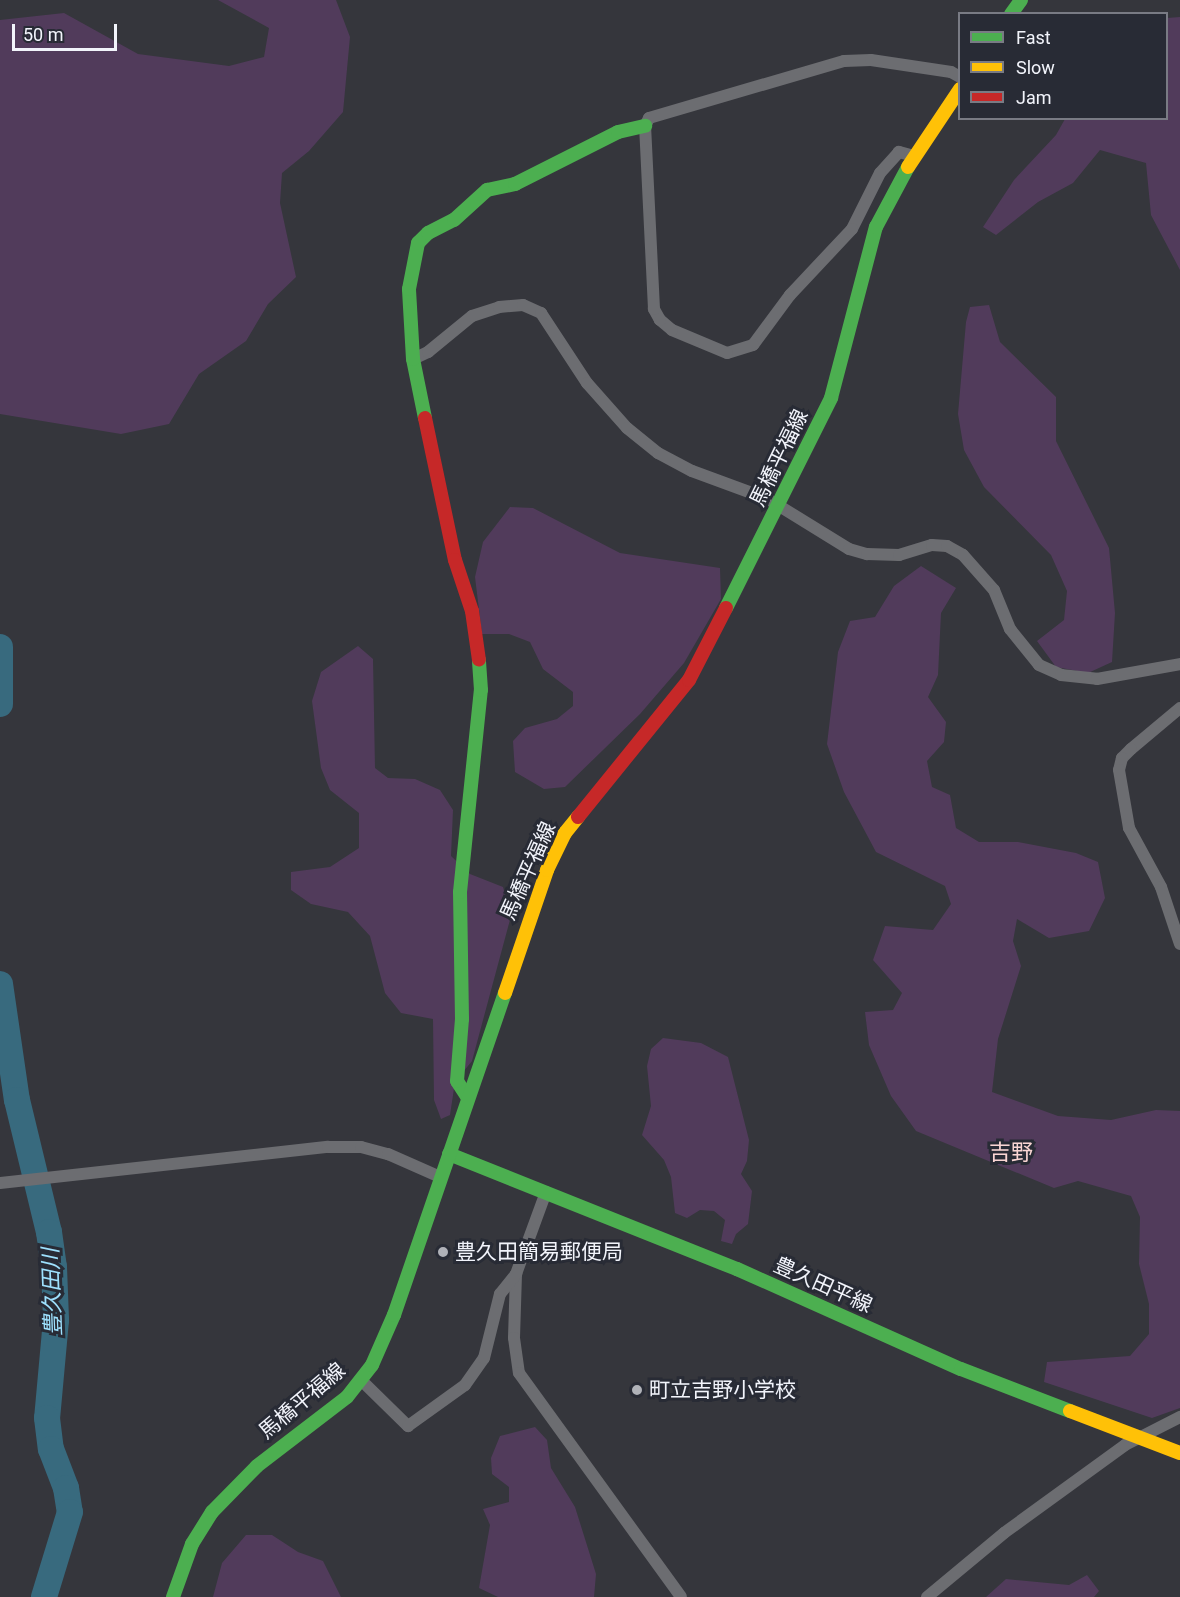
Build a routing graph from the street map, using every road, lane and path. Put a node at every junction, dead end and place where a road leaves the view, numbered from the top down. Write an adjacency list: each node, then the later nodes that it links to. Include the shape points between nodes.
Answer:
1 (958, 76): 3 (street, via 871,60 844,61 709,102 664,111 649,118)
2 (958, 92): 4 (main road, 馬橋平福線)
3 (645, 126): 4 (street, via 654,309 672,330 727,353 753,345 790,295 852,229 880,173 899,152); 5 (main road, via 618,132 515,184 487,190 467,210 418,243 409,289)
4 (914, 156): 6 (main road, 馬橋平福線, via 876,227 839,376)
5 (413, 359): 6 (street, via 428,352 472,316 522,305 541,313 587,383 627,428 658,453 692,471); 10 (main road, via 455,560 472,610 478,644 481,690 460,892 462,1008 458,1081)
6 (780, 505): 7 (street, via 849,549 867,554 899,555 932,545 947,546 963,555 994,590 1023,650 1040,665 1061,675 1097,679); 10 (main road, 馬橋平福線, via 689,681 565,833 525,926)
7 (1180, 664)
8 (1180, 708): 9 (street, via 1131,748 1122,758 1119,770 1129,828 1161,888)
9 (1180, 944)
10 (468, 1098): 11 (main road, 馬橋平福線)
11 (449, 1154): 12 (main road, 馬橋平福線); 14 (main road, 豊久田平線)
12 (440, 1177): 13 (street, via 361,1147); 16 (main road, 馬橋平福線, via 384,1341)
13 (0, 1182)
14 (546, 1192): 15 (street); 18 (main road, 豊久田平線, via 738,1269 934,1358)
15 (516, 1274): 16 (street, via 500,1294 484,1358 465,1384 408,1426); 21 (street, via 514,1338 519,1373)
16 (361, 1380): 20 (main road, 馬橋平福線, via 330,1410 257,1466 212,1512 192,1544)
17 (1180, 1417): 18 (street)
18 (1141, 1438): 19 (main road, 豊久田平線); 22 (street, via 1004,1533)
19 (1180, 1453)
20 (173, 1597)
21 (681, 1597)
22 (927, 1597)

